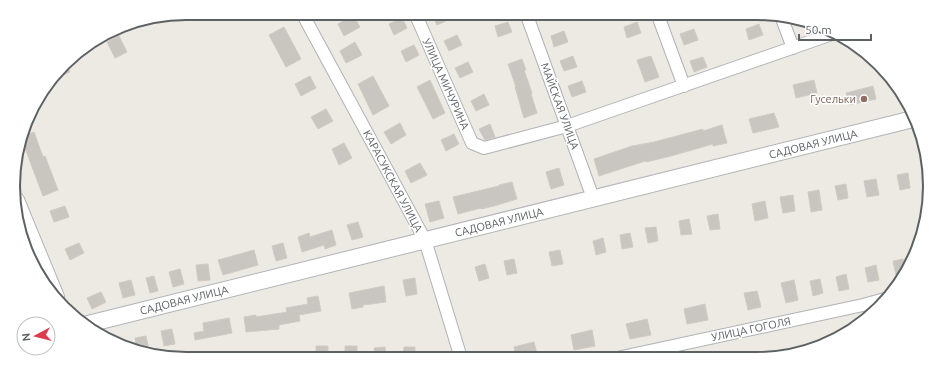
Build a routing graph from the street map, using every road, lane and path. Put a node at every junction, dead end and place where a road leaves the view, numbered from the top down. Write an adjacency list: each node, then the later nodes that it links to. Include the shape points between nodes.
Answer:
1 (306, 20): 13 (street, КАРАСУКСКАЯ УЛИЦА)
2 (418, 20): 10 (street, УЛИЦА МИЧУРИНА, via 472,143 484,148)
3 (529, 20): 10 (street, МАЙСКАЯ УЛИЦА)
4 (660, 20): 8 (street)
5 (783, 22): 7 (street)
6 (827, 36): 7 (street)
7 (793, 48): 8 (street)
8 (684, 86): 10 (street)
9 (909, 120): 11 (street, САДОВАЯ УЛИЦА)
10 (568, 126): 11 (street, МАЙСКАЯ УЛИЦА)
11 (593, 198): 13 (street, САДОВАЯ УЛИЦА)
12 (23, 216): 14 (street)
13 (425, 240): 16 (street, САДОВАЯ УЛИЦА); 17 (street, КАРАСУКСКАЯ УЛИЦА)
14 (48, 279)
15 (876, 301): 18 (street, УЛИЦА ГОГОЛЯ)
16 (92, 323)
17 (459, 352)
18 (644, 352)

